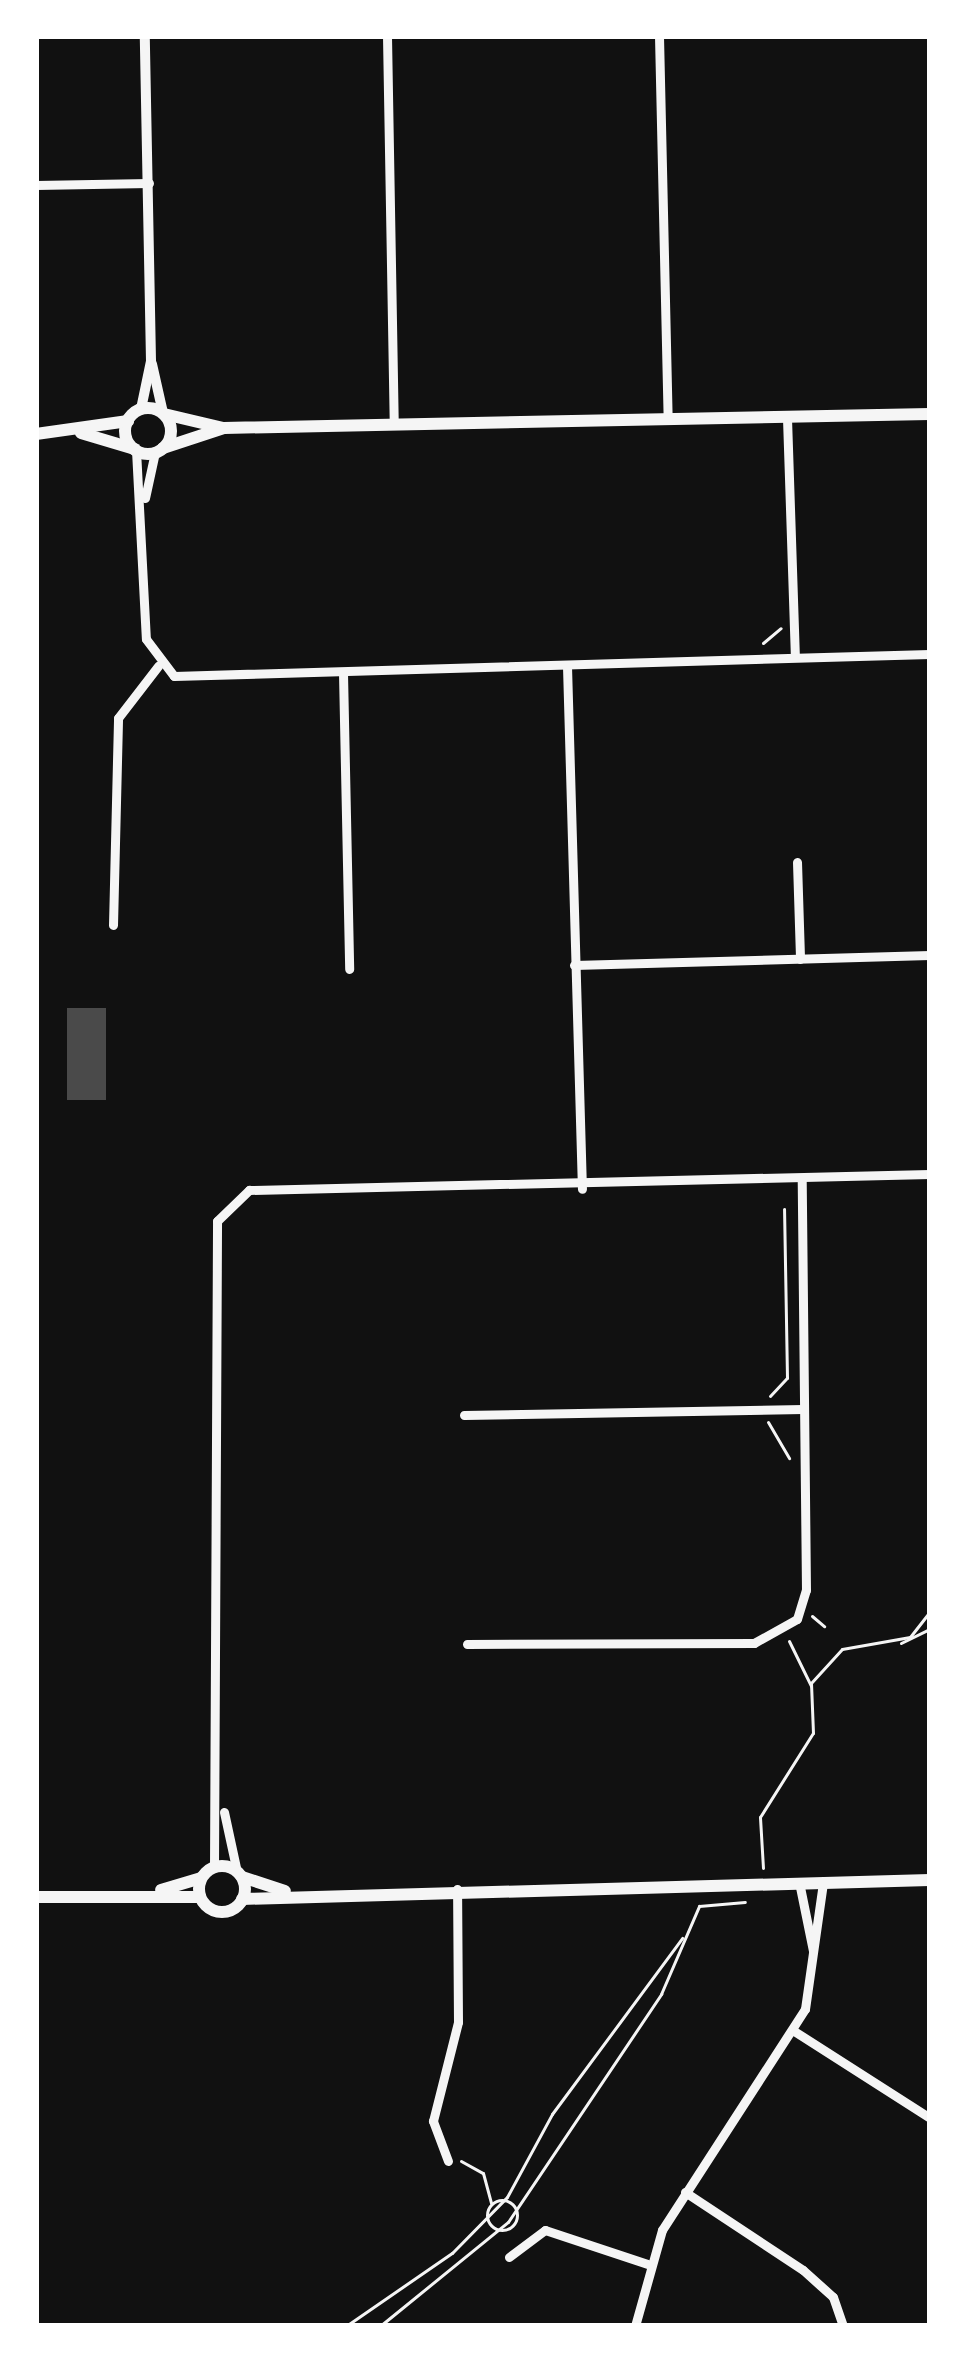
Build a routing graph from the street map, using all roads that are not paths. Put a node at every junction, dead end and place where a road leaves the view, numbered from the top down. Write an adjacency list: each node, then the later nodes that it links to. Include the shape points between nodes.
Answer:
1 (145, 36): 4 (street)
2 (387, 36): 13 (street)
3 (659, 36): 11 (street)
4 (149, 183): 5 (street); 6 (street)
5 (36, 185)
6 (151, 361): 7 (street); 8 (street)
7 (141, 409): 8 (main road); 12 (main road)
8 (164, 414): 14 (main road); 18 (main road)
9 (930, 414): 10 (main road)
10 (788, 418): 11 (main road); 21 (street)
11 (668, 419): 13 (main road)
12 (128, 421): 15 (main road); 17 (main road)
13 (394, 424): 14 (main road)
14 (224, 428): 18 (main road)
15 (80, 433): 16 (main road); 17 (main road)
16 (36, 434)
17 (136, 450): 18 (main road); 19 (street)
18 (159, 450): 19 (street)
19 (143, 503): 22 (street, via 146,640)
20 (930, 654): 21 (street)
21 (795, 656): 23 (street)
22 (158, 666): 24 (street, via 174,676); 26 (street, via 118,718)
23 (567, 666): 24 (street); 29 (street)
24 (343, 673): 30 (street)
25 (797, 862): 28 (street)
26 (113, 925)
27 (930, 955): 28 (street)
28 (800, 959): 29 (street)
29 (574, 965): 33 (street)
30 (349, 969)
31 (930, 1174): 32 (street)
32 (802, 1179): 33 (street); 34 (street)
33 (581, 1189): 37 (street, via 249,1190 218,1221)
34 (803, 1409): 35 (street); 36 (street, via 806,1590 782,1634)
35 (464, 1415)
36 (467, 1645)
37 (222, 1807): 38 (street); 39 (street)
38 (214, 1867): 39 (main road); 40 (main road)
39 (240, 1875): 45 (main road); 49 (main road)
40 (201, 1878): 46 (main road); 47 (main road)
41 (930, 1880): 43 (main road)
42 (799, 1882): 43 (main road); 44 (main road); 50 (street)
43 (823, 1882): 50 (street)
44 (457, 1889): 45 (main road); 53 (street, via 458,2022 434,2120)
45 (292, 1893): 49 (main road)
46 (148, 1894): 47 (main road); 48 (main road)
47 (200, 1897): 49 (main road, via 223,1912)
48 (36, 1898)
49 (242, 1899)
50 (813, 1952): 51 (street)
51 (794, 2031): 52 (street); 54 (street)
52 (930, 2118)
53 (448, 2161)
54 (686, 2192): 56 (street); 58 (street, via 803,2270 833,2297)
55 (509, 2257): 56 (street, via 545,2230)
56 (648, 2264): 57 (street)
57 (635, 2326)
58 (843, 2326)

